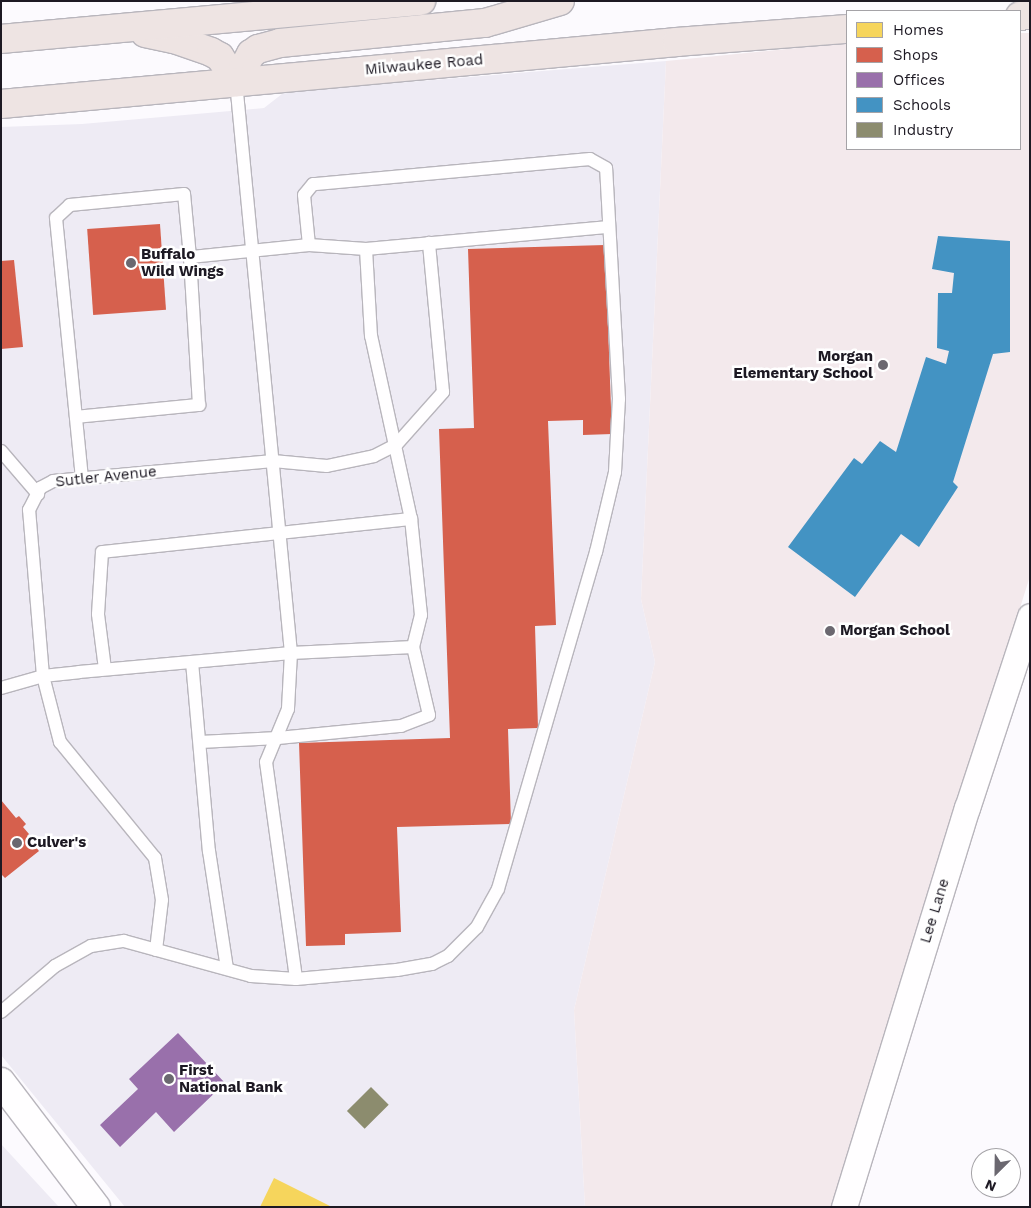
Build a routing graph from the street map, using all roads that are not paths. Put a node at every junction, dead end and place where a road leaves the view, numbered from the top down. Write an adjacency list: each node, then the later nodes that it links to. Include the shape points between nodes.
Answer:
1 (422, 1): 3 (main road)
2 (560, 1): 6 (main road, via 485,23 280,43 251,54)
3 (109, 28): 5 (main road); 6 (main road, via 146,33 197,46 220,57)
4 (846, 29): 6 (main road, Milwaukee Road)
5 (3, 39)
6 (236, 82): 7 (main road, Milwaukee Road); 12 (lane)
7 (1, 104)
8 (609, 227): 9 (lane); 10 (lane, via 606,168 590,159 313,184 304,195); 33 (lane, via 619,399 615,472 596,552 498,889 489,909 464,942 432,964)
9 (430, 243): 11 (lane); 15 (lane, via 444,392)
10 (309, 245): 11 (lane); 12 (lane)
11 (366, 249): 15 (lane, via 371,336)
12 (253, 250): 13 (lane); 17 (lane)
13 (190, 257): 14 (lane, via 199,405); 14 (lane, via 184,194 70,205 56,218)
14 (76, 417): 18 (lane)
15 (396, 445): 17 (lane, Sutler Avenue, via 374,456 327,466); 20 (lane)
16 (1, 450): 19 (lane)
17 (274, 461): 18 (lane, Sutler Avenue); 21 (lane)
18 (82, 478): 19 (lane, Sutler Avenue, via 53,481 40,488)
19 (38, 494): 27 (lane, Sutler Avenue, via 30,510)
20 (411, 519): 21 (lane); 23 (lane, via 421,615)
21 (280, 533): 24 (lane); 26 (lane, via 102,552 98,614)
22 (1030, 616): 37 (street, Lee Lane)
23 (413, 647): 24 (lane); 29 (lane, via 429,715 401,726)
24 (291, 653): 25 (lane); 29 (lane, via 288,709)
25 (192, 662): 26 (lane); 30 (lane)
26 (105, 670): 27 (lane)
27 (43, 676): 28 (lane); 31 (lane, Sutler Avenue, via 60,742 155,858 162,900)
28 (1, 688)
29 (278, 738): 30 (lane); 33 (lane, via 266,762)
30 (200, 742): 32 (lane, via 209,851)
31 (156, 950): 32 (lane); 34 (lane, via 124,941 91,946 55,966)
32 (227, 969): 33 (lane, via 251,976)
33 (296, 979)
34 (1, 1012)
35 (1, 1082): 36 (street)
36 (96, 1207)
37 (844, 1207)

